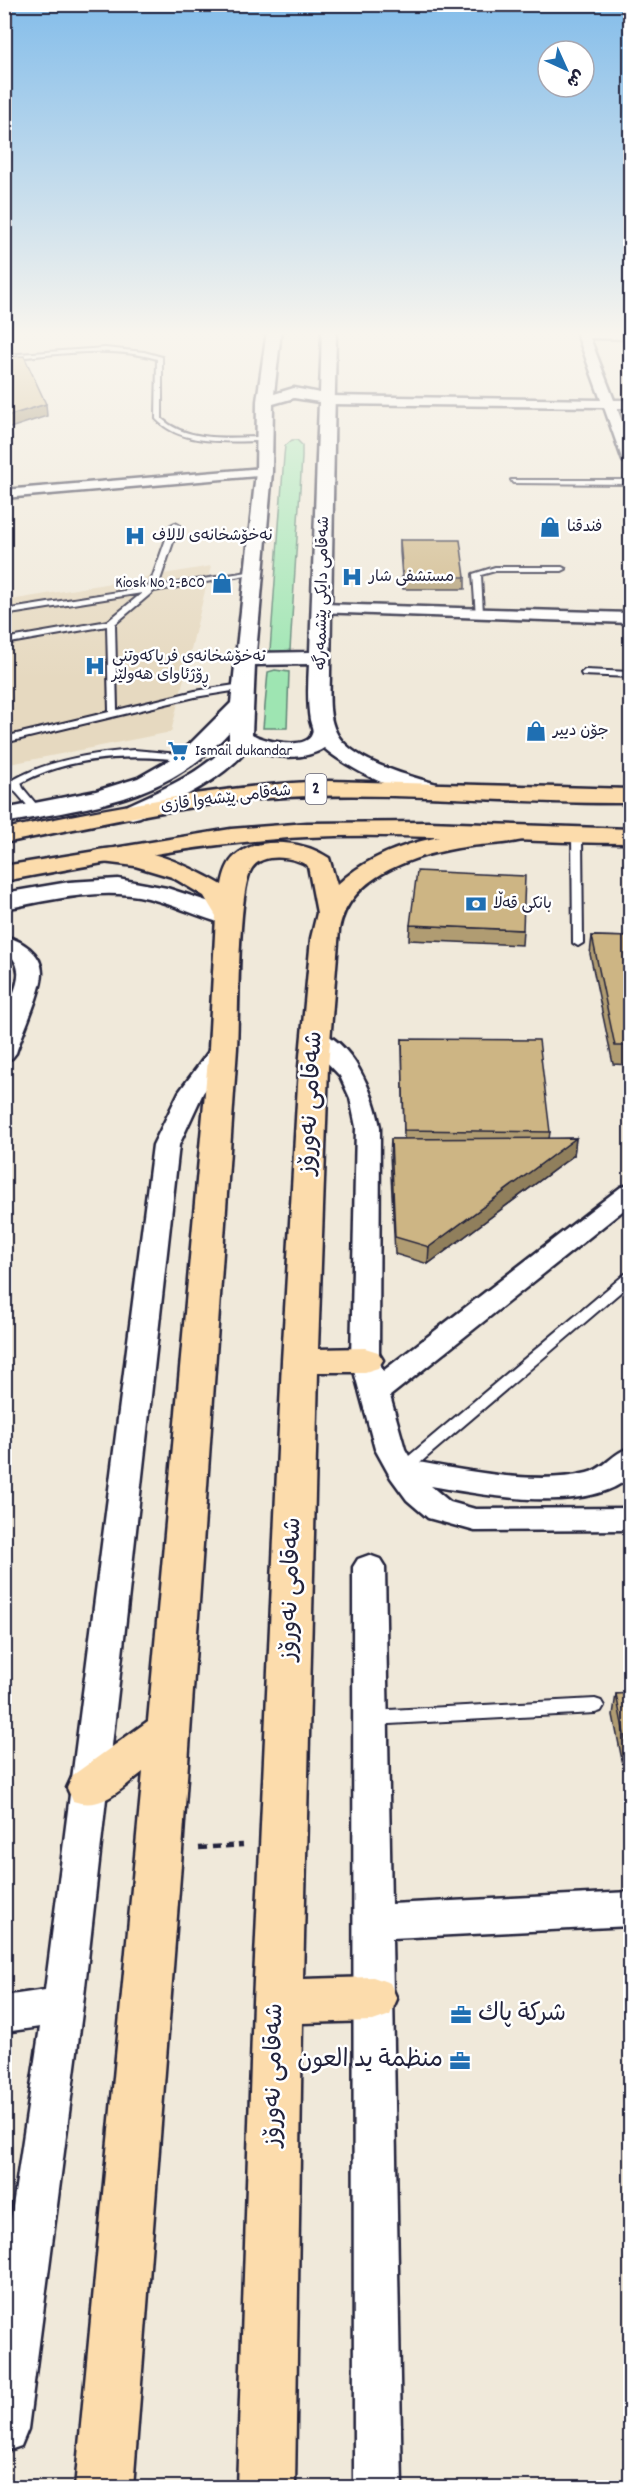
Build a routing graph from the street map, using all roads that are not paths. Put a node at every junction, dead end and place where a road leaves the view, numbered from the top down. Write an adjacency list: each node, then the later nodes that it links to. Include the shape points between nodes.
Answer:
1 (265, 447): 3 (street)
2 (326, 447): 11 (street, شەقامی دایکی پێشمەرگە)
3 (264, 472): 6 (street); 9 (street)
4 (513, 481): 5 (lane)
5 (630, 482)
6 (4, 494)
7 (175, 525): 10 (lane)
8 (562, 569): 13 (lane, via 495,569 477,573)
9 (254, 573): 10 (lane); 18 (street)
10 (153, 588): 12 (lane); 15 (lane)
11 (322, 609): 13 (street); 17 (street, شەقامی دایکی پێشمەرگە)
12 (4, 613)
13 (478, 614): 14 (street)
14 (630, 618)
15 (111, 623): 16 (lane); 22 (lane)
16 (4, 642)
17 (320, 658): 18 (street); 23 (street, شەقامی دایکی پێشمەرگە)
18 (245, 659): 21 (street)
19 (585, 673): 20 (lane)
20 (630, 675)
21 (241, 697): 22 (lane, via 195,694); 24 (street); 26 (street)
22 (113, 713): 25 (lane)
23 (324, 732): 24 (street, via 316,743 291,750 262,748); 27 (street, via 335,745 364,765)
24 (240, 737): 29 (street, via 233,753 214,770)
25 (4, 740)
26 (190, 758): 31 (street, via 144,783 86,800); 31 (lane, via 134,753 25,776 16,782 18,789)
27 (429, 789): 28 (main road, شەقامی پێشەوا قازی / 2); 29 (main road, شەقامی پێشەوا قازی / 2, via 284,790 214,797)
28 (630, 796)
29 (132, 812): 31 (main road, شەقامی پێشەوا قازی / 2)
30 (4, 816): 31 (street)
31 (43, 819): 34 (main road, شەقامی پێشەوا قازی / 2)
32 (526, 833): 33 (main road, شەقامی پێشەوا قازی / 2); 36 (main road, شەقامی پێشەوا قازی / 2, via 384,828 306,830 229,836); 39 (main road, via 452,841 388,862 349,888)
33 (577, 834): 35 (main road, شەقامی پێشەوا قازی / 2); 42 (lane)
34 (4, 836)
35 (630, 836)
36 (103, 856): 37 (main road, شەقامی پێشەوا قازی / 2); 40 (main road, via 153,863 193,878 220,899)
37 (4, 874)
38 (4, 901): 40 (street, via 63,889 135,888)
39 (329, 912): 40 (main road, شەقامی نەورۆز, via 320,864 304,854 278,851 254,856 240,866); 44 (main road, شەقامی نەورۆز)
40 (229, 917): 45 (main road)
41 (7, 943): 43 (street, via 26,959 31,974)
42 (578, 943)
43 (10, 1019): 46 (street)
44 (315, 1037): 49 (street, via 355,1078 365,1101); 50 (main road, شەقامی نەورۆز)
45 (223, 1048): 58 (main road); 59 (street, via 191,1092 166,1145)
46 (4, 1053)
47 (630, 1192): 51 (street)
48 (630, 1277): 53 (lane)
49 (365, 1360): 50 (main road); 51 (street)
50 (300, 1361): 63 (main road, شەقامی نەورۆز)
51 (374, 1393): 53 (street, via 390,1449)
52 (630, 1459): 53 (street, via 606,1479 562,1486 492,1484)
53 (402, 1470): 54 (street, via 418,1492 439,1510 475,1520)
54 (630, 1519)
55 (369, 1567): 57 (street)
56 (595, 1706): 57 (lane)
57 (370, 1718): 61 (street)
58 (168, 1730): 59 (main road); 67 (main road)
59 (89, 1788): 64 (street)
60 (630, 1909): 61 (street)
61 (372, 1922): 62 (street)
62 (373, 1999): 63 (main road); 69 (street)
63 (277, 2002): 68 (main road, شەقامی نەورۆز)
64 (63, 2005): 65 (street); 66 (street)
65 (4, 2014)
66 (4, 2429)
67 (104, 2487)
68 (266, 2487)
69 (378, 2487)

